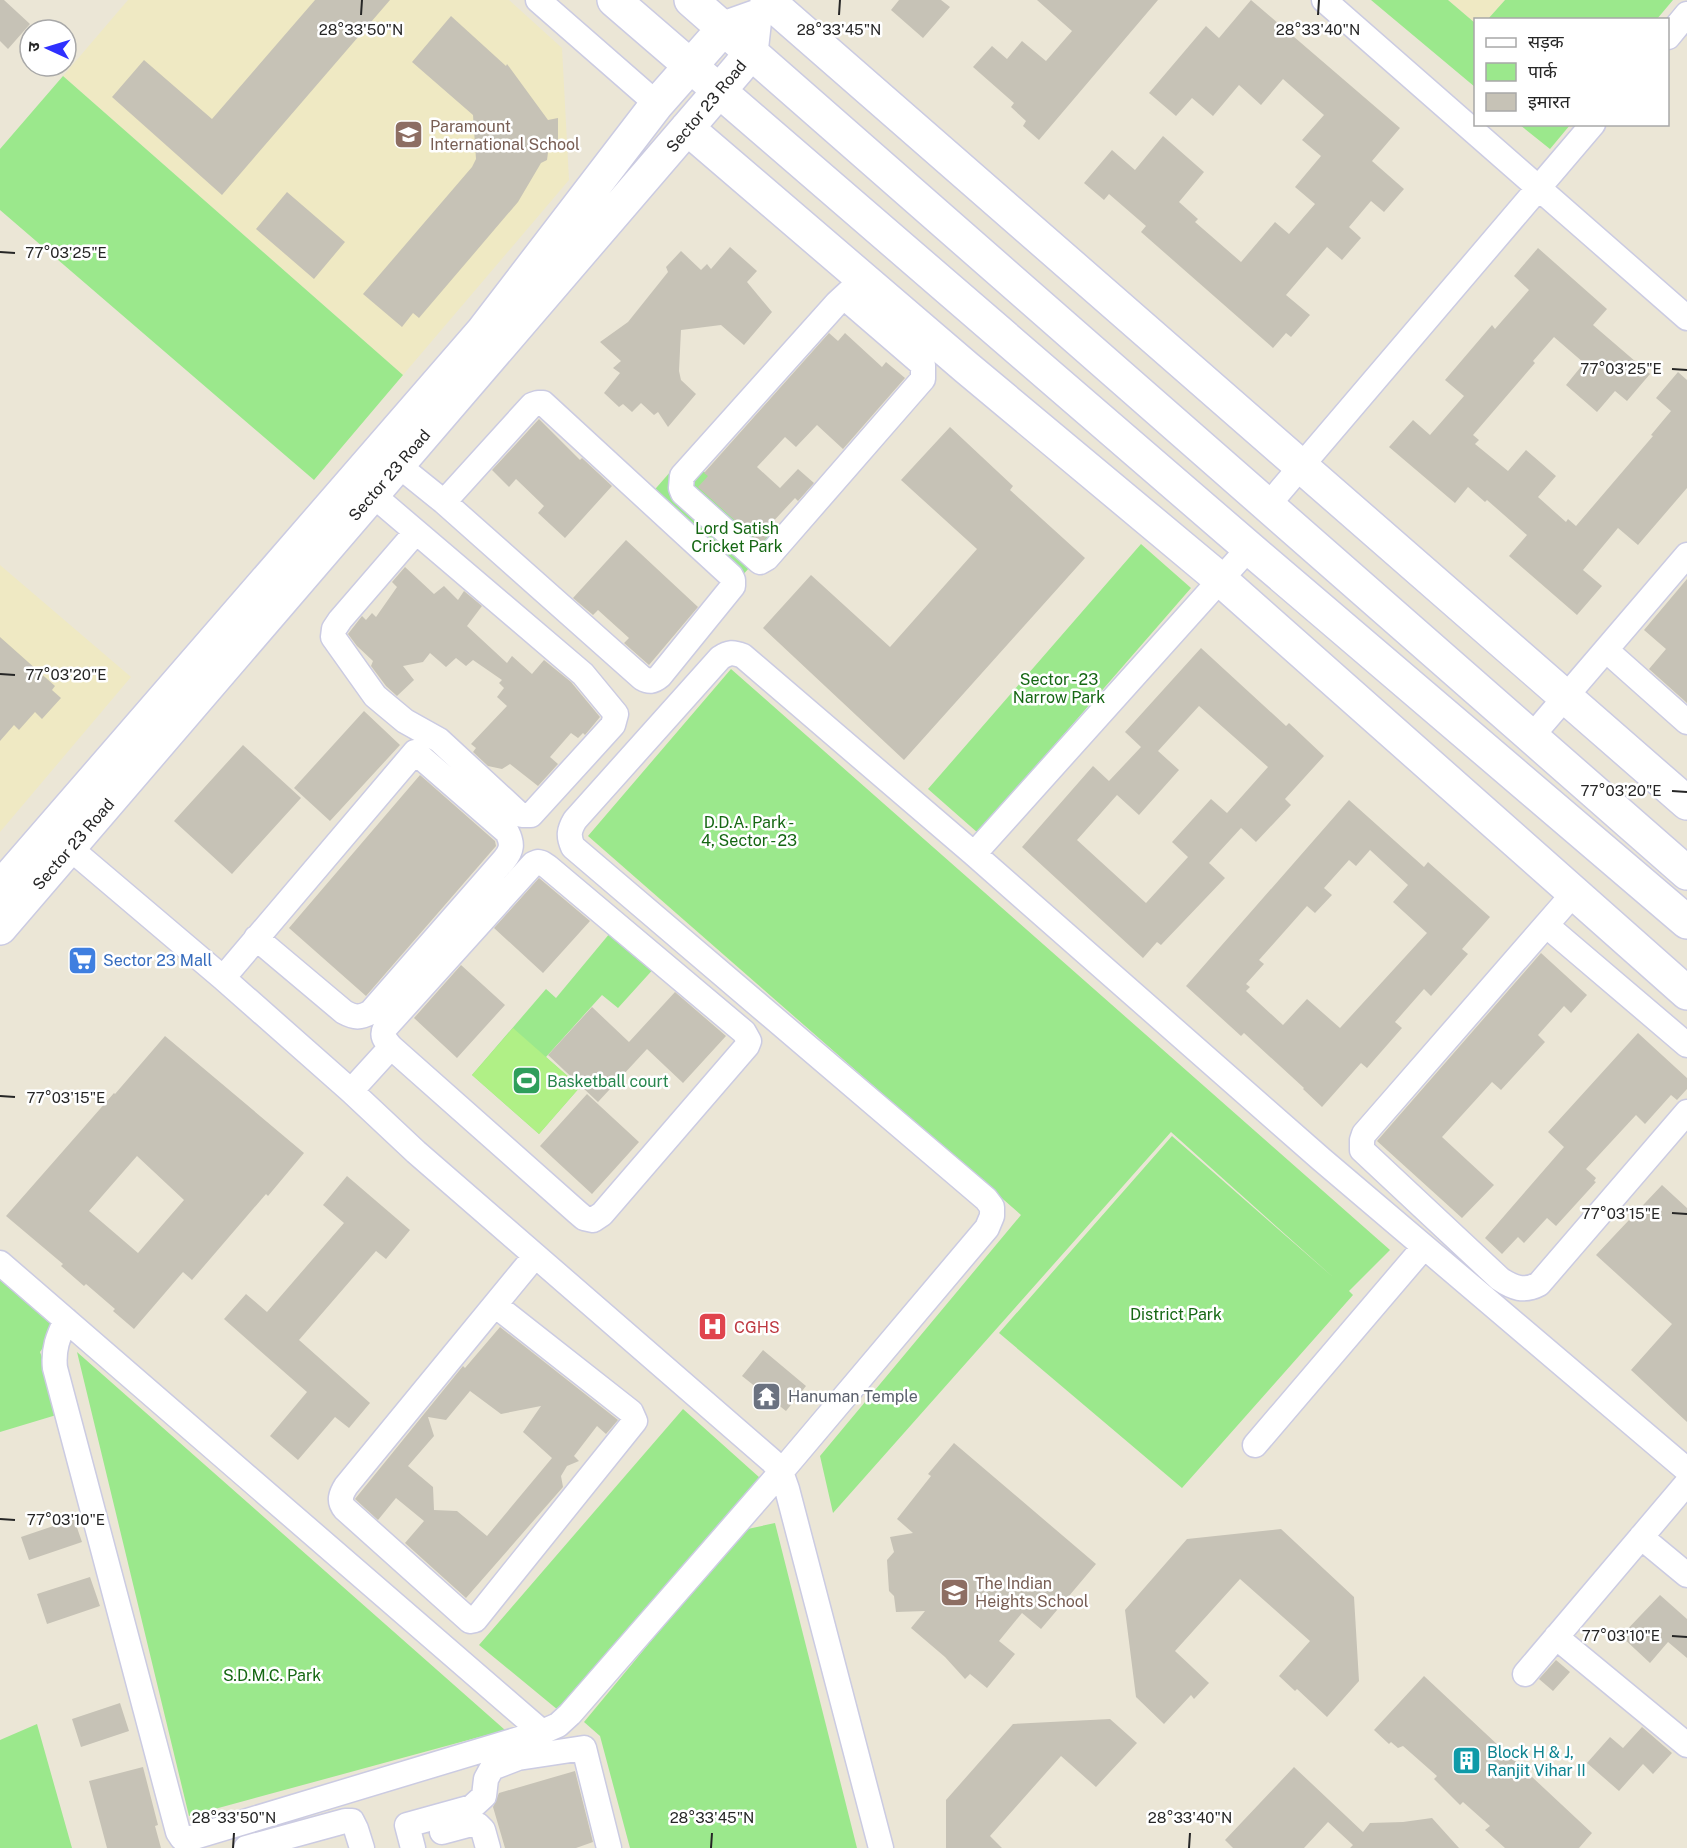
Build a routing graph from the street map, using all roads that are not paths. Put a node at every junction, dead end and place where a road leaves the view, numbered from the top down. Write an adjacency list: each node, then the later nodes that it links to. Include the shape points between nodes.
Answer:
1 (538, 0): 12 (street)
2 (614, 0): 10 (street)
3 (691, 0): 7 (street)
4 (1324, 0): 15 (street)
5 (764, 6): 7 (street, Sector 23 Road); 9 (street, Sector 23 Road); 19 (street)
6 (1687, 14): 8 (street)
7 (724, 28): 9 (street); 10 (street, Sector 23 Road)
8 (1669, 36)
9 (751, 52): 11 (street, Sector 23 Road); 22 (street)
10 (690, 66): 11 (street); 12 (street, Sector 23 Road)
11 (720, 90): 14 (street, Sector 23 Road); 24 (street)
12 (657, 104): 32 (street, Sector 23 Road, via 483,331)
13 (1591, 126): 15 (street)
14 (687, 128): 16 (street); 18 (street, Sector 23 Road)
15 (1538, 188): 17 (street); 19 (street)
16 (853, 288): 16 (street, via 682,476 683,493 760,562 923,379 923,365); 26 (street)
17 (1687, 318)
18 (398, 465): 20 (street, Sector 23 Road); 21 (street)
19 (1300, 467): 22 (street); 28 (street)
20 (373, 495): 23 (street); 32 (street, Sector 23 Road)
21 (444, 502): 21 (street, via 648,681 660,676 733,586 730,576 543,403 532,405)
22 (1269, 504): 30 (street)
23 (416, 532): 23 (street, via 584,674 616,714 613,725 531,814 517,812 439,740 405,721 375,696 333,638 340,620)
24 (1249, 548): 26 (street); 37 (street)
25 (1687, 555): 27 (street)
26 (1221, 580): 33 (street); 36 (street)
27 (1605, 650): 28 (street); 29 (street)
28 (1565, 697): 30 (street); 31 (street)
29 (1687, 722)
30 (1532, 736): 34 (street)
31 (1687, 804)
32 (59, 839): 35 (street, Sector 23 Road); 39 (street, Sector 23 Road); 41 (street)
33 (975, 854): 47 (street); 54 (street, via 735,652 720,658 570,828 568,837 573,847 992,1207 987,1228)
34 (1687, 873)
35 (0, 888)
36 (1574, 893): 38 (street); 42 (street)
37 (1687, 922)
38 (1546, 925): 43 (street); 46 (street, via 1364,1134 1362,1150 1500,1279 1519,1289 1531,1288 1539,1284)
39 (0, 928)
40 (256, 938): 40 (street, via 344,1012 361,1018 371,1012 504,860 512,842 507,832 415,752); 41 (street)
41 (223, 978): 45 (street)
42 (1687, 993)
43 (1687, 1045)
44 (391, 1047): 44 (street, via 584,1218 593,1220 749,1041 735,1024 538,862 385,1028 384,1038); 45 (street)
45 (351, 1091): 48 (street)
46 (1687, 1112)
47 (1424, 1247): 52 (street); 53 (street)
48 (535, 1256): 50 (street); 54 (street)
49 (0, 1263): 51 (street)
50 (495, 1305): 50 (street, via 346,1486 341,1499 345,1509 473,1621 635,1421 631,1412)
51 (66, 1320): 60 (street); 60 (street, via 56,1343 55,1368 182,1838)
52 (1256, 1445)
53 (1687, 1470)
54 (781, 1472): 60 (street, via 570,1714); 67 (street)
55 (1687, 1483): 56 (street)
56 (1641, 1537): 57 (street); 58 (street)
57 (1687, 1575)
58 (1556, 1637): 59 (street); 61 (street)
59 (1525, 1674)
60 (542, 1732)
61 (1687, 1745)
62 (412, 1844): 65 (street, via 478,1825); 66 (street, via 407,1825 472,1807 484,1796 492,1768 518,1758 584,1748)
63 (246, 1848): 64 (street, via 345,1821 352,1821)
64 (362, 1848)
65 (488, 1848)
66 (607, 1848)
67 (881, 1848)

